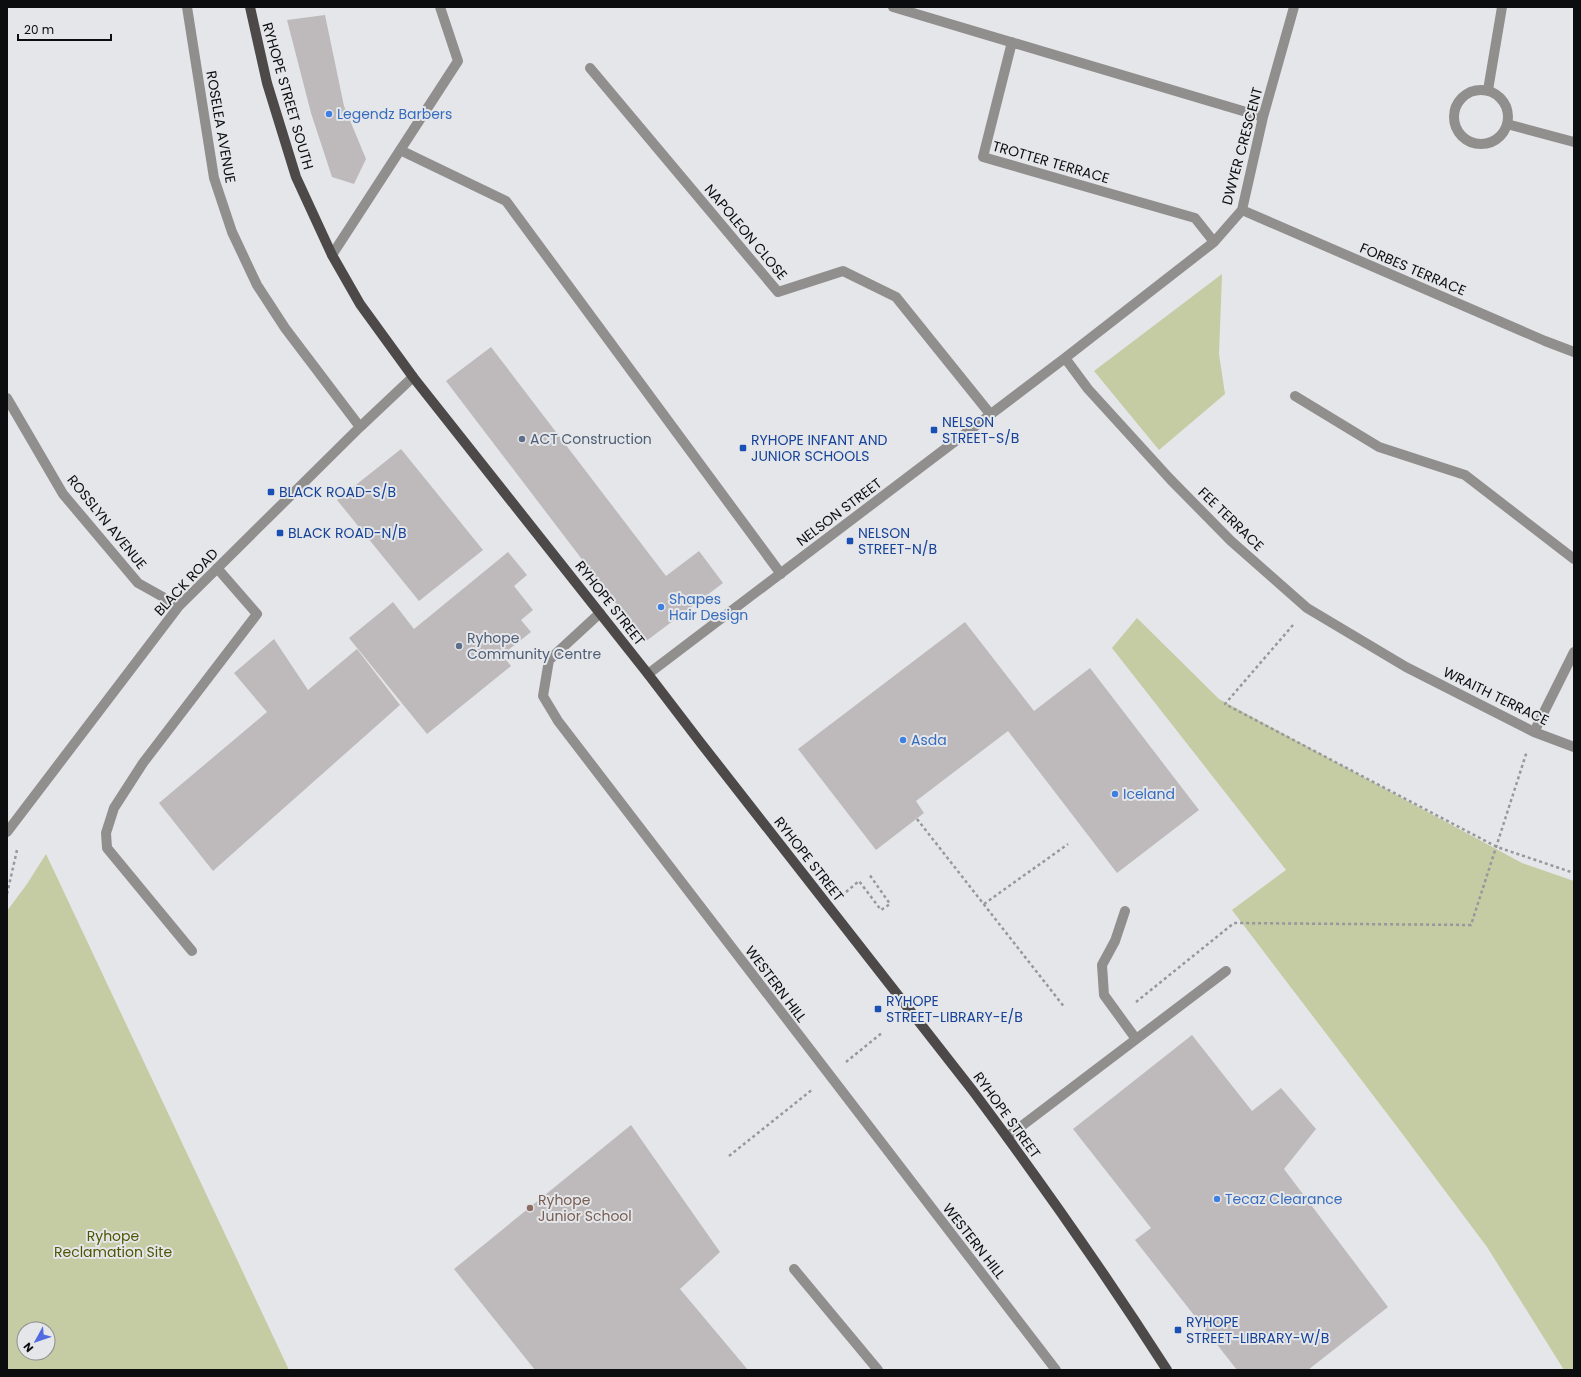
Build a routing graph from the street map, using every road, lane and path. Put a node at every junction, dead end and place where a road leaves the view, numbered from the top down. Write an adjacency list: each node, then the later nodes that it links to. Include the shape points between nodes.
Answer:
1 (187, 7): 23 (street, ROSELEA AVENUE, via 214,178 232,232 257,285 284,328)
2 (250, 7): 16 (main road, RYHOPE STREET SOUTH, via 267,83 296,177)
3 (440, 7): 13 (street, via 458,61)
4 (893, 7): 7 (street)
5 (1294, 7): 10 (street, DWYER CRESCENT)
6 (1502, 7): 9 (street)
7 (1012, 42): 10 (street); 15 (street, TROTTER TERRACE, via 983,157 1195,218)
8 (590, 68): 22 (street, NAPOLEON CLOSE, via 778,292 843,271 896,297)
9 (1488, 90): 11 (street, via 1497,95 1507,108); 11 (street, via 1474,91 1461,99 1454,114 1457,130 1468,141 1484,144 1499,137)
10 (1263, 117): 14 (street, DWYER CRESCENT)
11 (1507, 124): 12 (street)
12 (1574, 142)
13 (400, 150): 16 (street); 26 (street, via 506,201)
14 (1242, 210): 15 (street, DWYER CRESCENT); 17 (street, FORBES TERRACE)
15 (1214, 242): 18 (street, DWYER CRESCENT)
16 (332, 255): 19 (main road, RYHOPE STREET SOUTH, via 360,304)
17 (1574, 352)
18 (1065, 358): 22 (street, NELSON STREET); 28 (street, FEE TERRACE, via 1088,389 1170,479 1231,541)
19 (413, 377): 23 (street, BLACK ROAD); 29 (main road, RYHOPE STREET)
20 (1295, 396): 24 (street, via 1379,447 1465,475)
21 (7, 398): 27 (street, ROSSLYN AVENUE, via 63,494 138,582)
22 (991, 415): 26 (street, NELSON STREET)
23 (360, 427): 25 (street, BLACK ROAD)
24 (1574, 559)
25 (217, 568): 27 (street, BLACK ROAD); 44 (street, via 257,614 143,763 114,808 106,833 108,848)
26 (781, 574): 32 (street, NELSON STREET)
27 (178, 606): 36 (street, BLACK ROAD)
28 (1307, 608): 31 (street, FEE TERRACE); 38 (path, via 1224,704)
29 (600, 613): 32 (main road, RYHOPE STREET); 50 (street, WESTERN HILL, via 549,660 543,696 558,721)
30 (1574, 652): 33 (street)
31 (1406, 667): 33 (street, WRAITH TERRACE)
32 (648, 674): 51 (main road, RYHOPE STREET)
33 (1534, 732): 34 (street, WRAITH TERRACE); 38 (path)
34 (1574, 747)
35 (916, 819): 42 (path)
36 (7, 832)
37 (1068, 844): 42 (path)
38 (1496, 847): 39 (path); 47 (path, via 1472,925 1234,923)
39 (1574, 872)
40 (869, 874): 41 (path, via 890,904 882,910 859,881)
41 (846, 892)
42 (984, 904): 46 (path)
43 (1124, 911): 47 (street, via 1115,941 1102,965 1104,996)
44 (192, 951)
45 (1226, 971): 49 (street)
46 (1066, 1008)
47 (1119, 1016): 49 (street)
48 (883, 1032): 50 (path)
49 (1136, 1039): 51 (street)
50 (829, 1076): 52 (path); 55 (street, WESTERN HILL)
51 (1007, 1136): 56 (main road, RYHOPE STREET)
52 (729, 1156)
53 (794, 1269): 54 (street)
54 (878, 1370)
55 (1056, 1370)
56 (1167, 1370)

